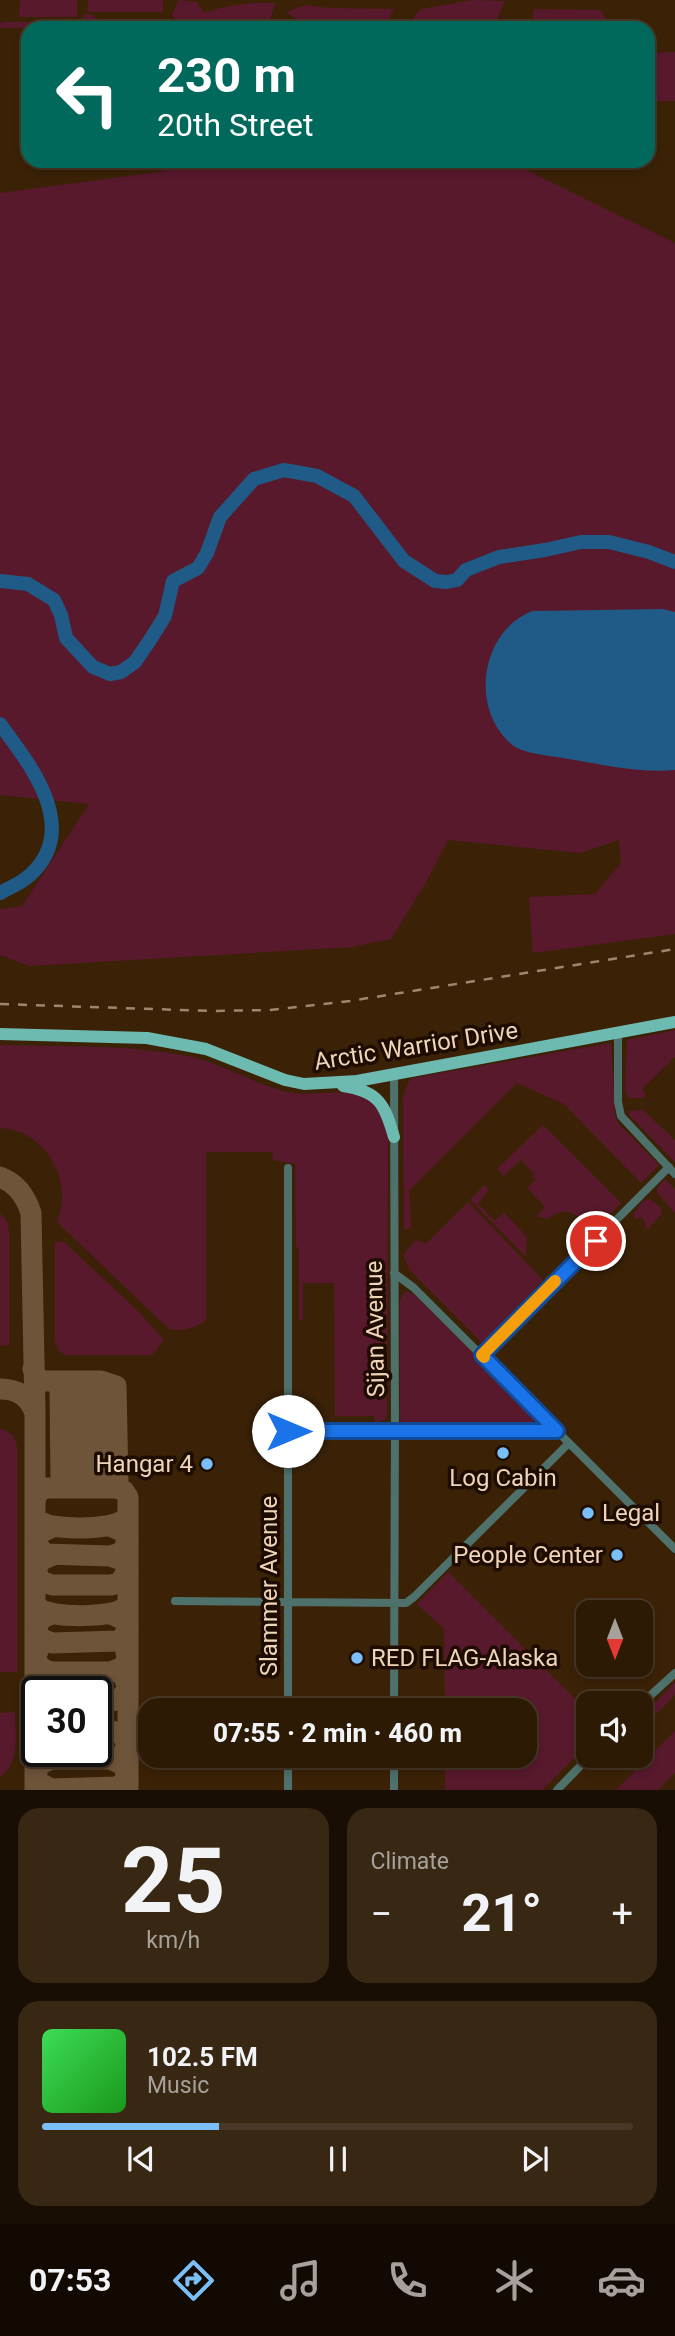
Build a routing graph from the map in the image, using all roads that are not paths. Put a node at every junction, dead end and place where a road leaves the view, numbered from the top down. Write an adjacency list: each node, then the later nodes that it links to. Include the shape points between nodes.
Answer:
1 (675, 1022): 2 (main road, Arctic Warrior Drive)
2 (618, 1032): 4 (main road, Arctic Warrior Drive); 8 (street, via 621,1116)
3 (0, 1034): 5 (main road, Arctic Warrior Drive, via 170,1041 227,1056 285,1080)
4 (394, 1074): 5 (main road, Arctic Warrior Drive); 6 (street, Sijan Avenue)
5 (329, 1084): 6 (main road, via 368,1092 380,1101)
6 (394, 1137): 9 (street, Sijan Avenue)
7 (288, 1168): 11 (street, Slammer Avenue)
8 (672, 1171): 10 (street)
9 (394, 1273): 10 (street); 12 (street, Sijan Avenue)
10 (482, 1355): 13 (street)
11 (288, 1431): 12 (street); 17 (street, Slammer Avenue)
12 (395, 1431): 13 (street); 18 (street, Sijan Avenue)
13 (557, 1431): 14 (street)
14 (569, 1443): 15 (street); 18 (street, via 414,1598)
15 (675, 1549)
16 (175, 1601): 17 (street)
17 (289, 1601): 18 (street); 21 (street, Slammer Avenue)
18 (394, 1604): 22 (street, Sijan Avenue)
19 (675, 1673): 20 (street)
20 (653, 1693)
21 (288, 1698)
22 (394, 1698)
23 (288, 1768): 26 (street)
24 (394, 1768): 27 (street)
25 (578, 1768): 28 (street)
26 (288, 1790)
27 (394, 1790)
28 (556, 1790)

